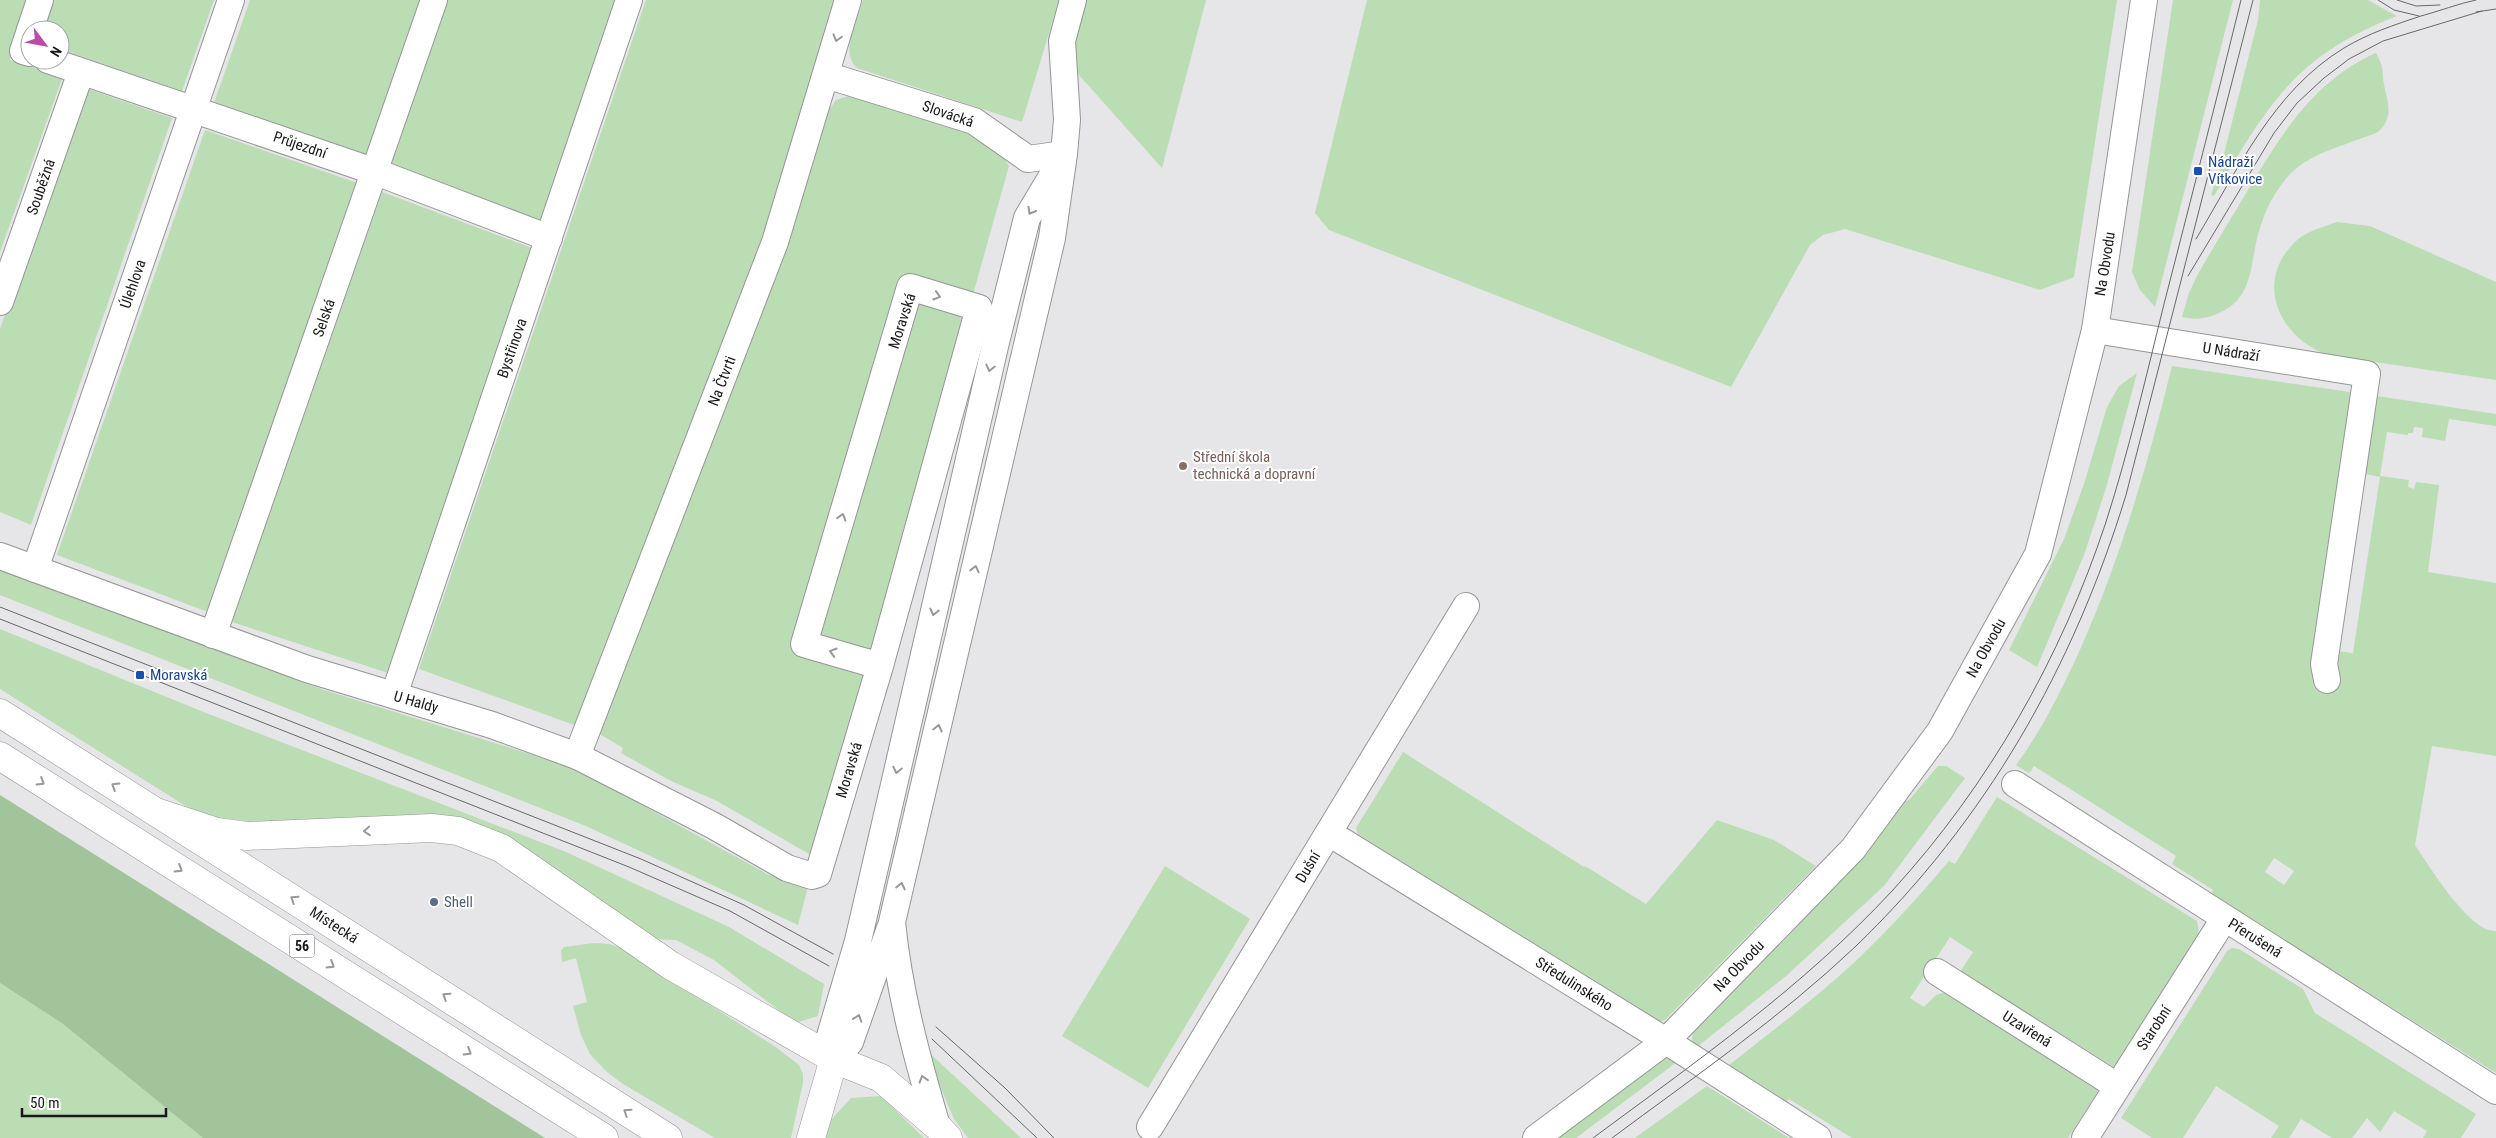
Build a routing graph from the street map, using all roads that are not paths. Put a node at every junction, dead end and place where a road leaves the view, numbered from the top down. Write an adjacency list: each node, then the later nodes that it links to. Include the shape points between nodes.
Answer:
1 (40, 0): 8 (street)
2 (231, 0): 12 (street, Úlehlova)
3 (434, 0): 14 (street, Selská)
4 (629, 0): 15 (street, Bystřinova)
5 (848, 0): 11 (street, Na Čtvrti, one-way to 11)
6 (1073, 0): 13 (street, via 1062,40 1067,120)
7 (2144, 0): 17 (street, Na Obvodu)
8 (34, 20)
9 (70, 68): 10 (street, Průjezdní)
10 (81, 72): 12 (street, Průjezdní); 16 (street, Souběžná)
11 (826, 75): 13 (street, Slovácká, via 974,121 1028,159); 27 (street, Na Čtvrti, via 775,242)
12 (194, 108): 14 (street, Průjezdní); 19 (street, Úlehlova)
13 (1064, 154): 33 (street, one-way to 13, via 1050,247); 36 (street, one-way to 36, via 1027,218 858,941 830,1036)
14 (376, 172): 15 (street, Průjezdní); 21 (street, Selská)
15 (550, 238): 24 (street, Bystřinova)
16 (0, 302)
17 (2095, 330): 23 (street, U Nádraží, via 2367,374 2324,664); 35 (street, Na Obvodu, via 2038,554 1940,731 1853,849)
18 (0, 556): 19 (street, U Haldy)
19 (35, 569): 21 (street, U Haldy)
20 (1466, 606): 30 (street, Dušní)
21 (213, 634): 24 (street, U Haldy, via 314,672)
22 (880, 666): 22 (street, Moravská, one-way to 22, via 804,644 910,287 979,308); 31 (street, Moravská)
23 (2326, 680)
24 (394, 695): 27 (street, U Haldy, via 492,725)
25 (0, 713): 29 (highway, Místecká / 56, one-way to 25)
26 (0, 756): 43 (highway, 56, one-way to 43)
27 (577, 756): 31 (street, U Haldy, via 698,817 787,868 812,876)
28 (2015, 784): 32 (street, Přerušená)
29 (156, 812): 36 (highway, one-way to 29, via 670,966 501,848 458,831 416,828 247,836 217,832); 44 (highway, Místecká / 56, one-way to 29)
30 (1329, 833): 35 (street, Středulinského); 39 (street, Dušní)
31 (818, 874)
32 (2224, 919): 37 (street, Starobní); 38 (street, Přerušená)
33 (892, 922): 36 (street, one-way to 33, via 850,1042); 41 (street, one-way to 33, via 918,1063 898,980)
34 (1937, 972): 37 (street, Uzavřená)
35 (1666, 1041): 42 (street, Středulinského); 45 (street, Na Obvodu)
36 (834, 1060): 40 (highway); 41 (highway, via 881,1078)
37 (2117, 1086): 46 (street, Starobní)
38 (2496, 1091)
39 (1150, 1127)
40 (813, 1130)
41 (943, 1132)
42 (1811, 1136)
43 (604, 1138)
44 (668, 1138)
45 (1536, 1138)
46 (2085, 1138)

